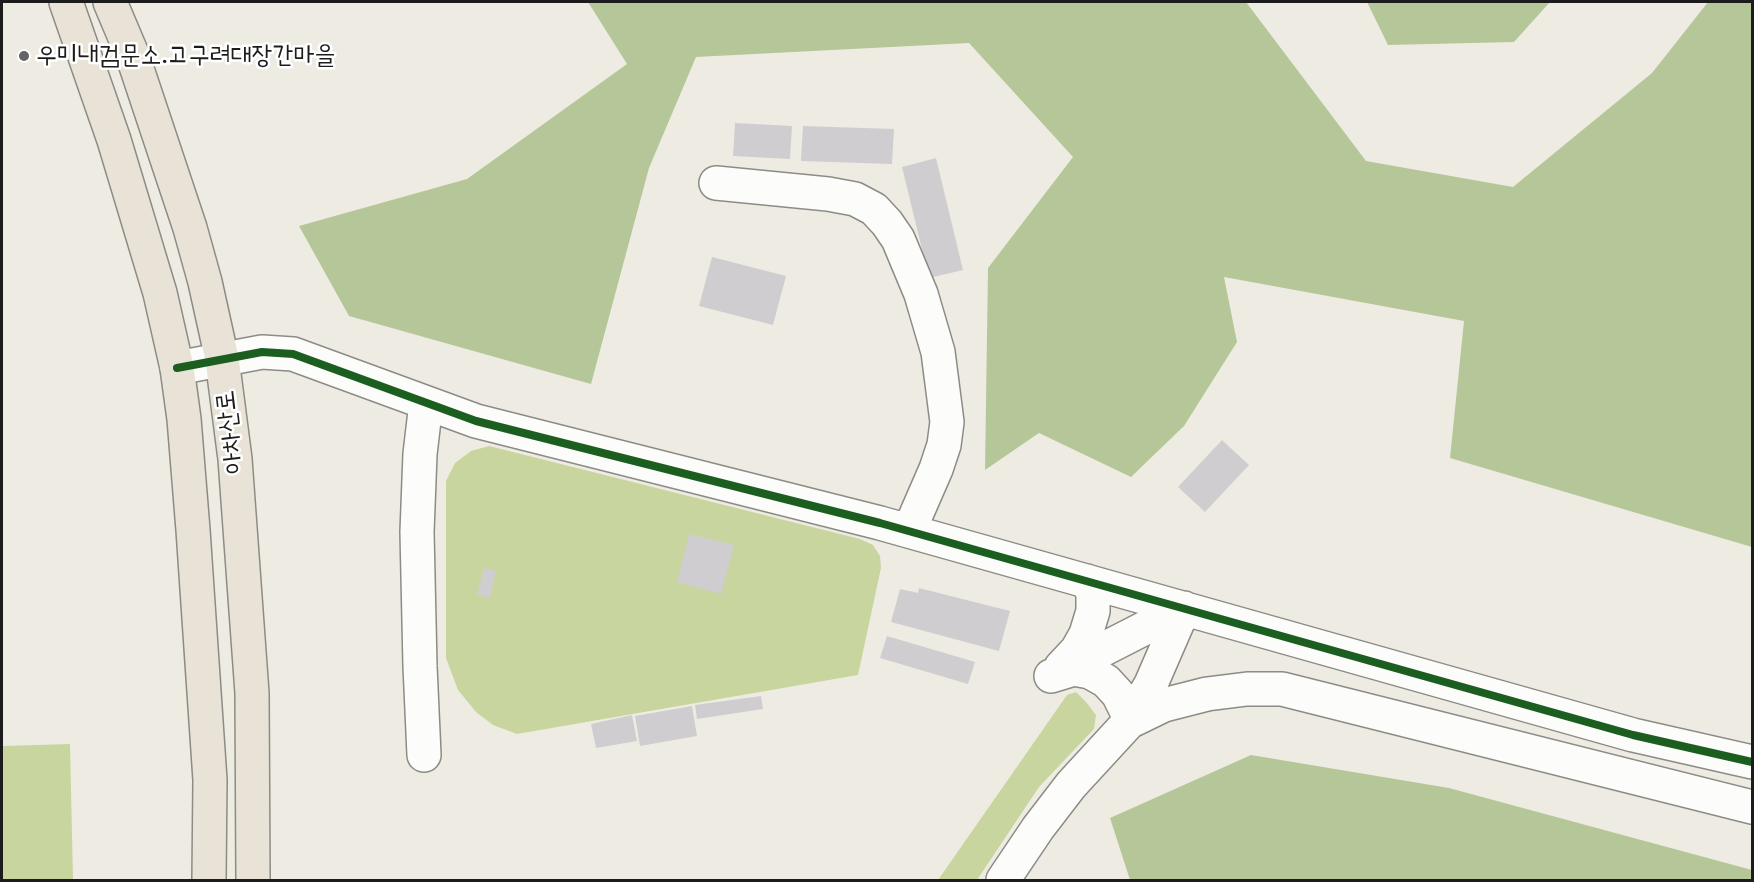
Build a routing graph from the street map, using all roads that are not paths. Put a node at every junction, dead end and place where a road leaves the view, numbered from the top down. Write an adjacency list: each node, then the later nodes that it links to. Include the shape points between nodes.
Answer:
1 (66, 2): 5 (main road, 아차산로, via 114,140)
2 (110, 2): 4 (main road, 아차산로, via 132,54)
3 (716, 183): 9 (street, via 855,199 873,209 898,239 921,294 938,352 947,422 936,469)
4 (205, 282): 5 (main road); 6 (main road, 아차산로)
5 (160, 293): 7 (main road, 아차산로)
6 (222, 359): 7 (street); 8 (street, via 262,352 292,354); 11 (main road, 아차산로, via 236,459)
7 (177, 368): 12 (main road, 아차산로)
8 (426, 403): 9 (street, via 476,421); 16 (street, via 417,532)
9 (909, 531): 10 (street)
10 (1087, 581): 13 (street); 14 (street, via 1093,593 1093,611 1086,634 1077,650)
11 (246, 593): 12 (main road); 20 (main road, 아차산로, via 252,693)
12 (197, 595): 19 (main road, 아차산로, via 210,780)
13 (1184, 608): 14 (street); 15 (street, via 1151,684); 17 (street, via 1633,735)
14 (1051, 676): 15 (street, via 1074,669 1106,681 1118,694)
15 (1129, 722): 18 (street, via 1164,705 1207,694 1282,689); 21 (street, via 1071,785)
16 (424, 755)
17 (1752, 762)
18 (1752, 807)
19 (209, 880)
20 (253, 880)
21 (1003, 880)

